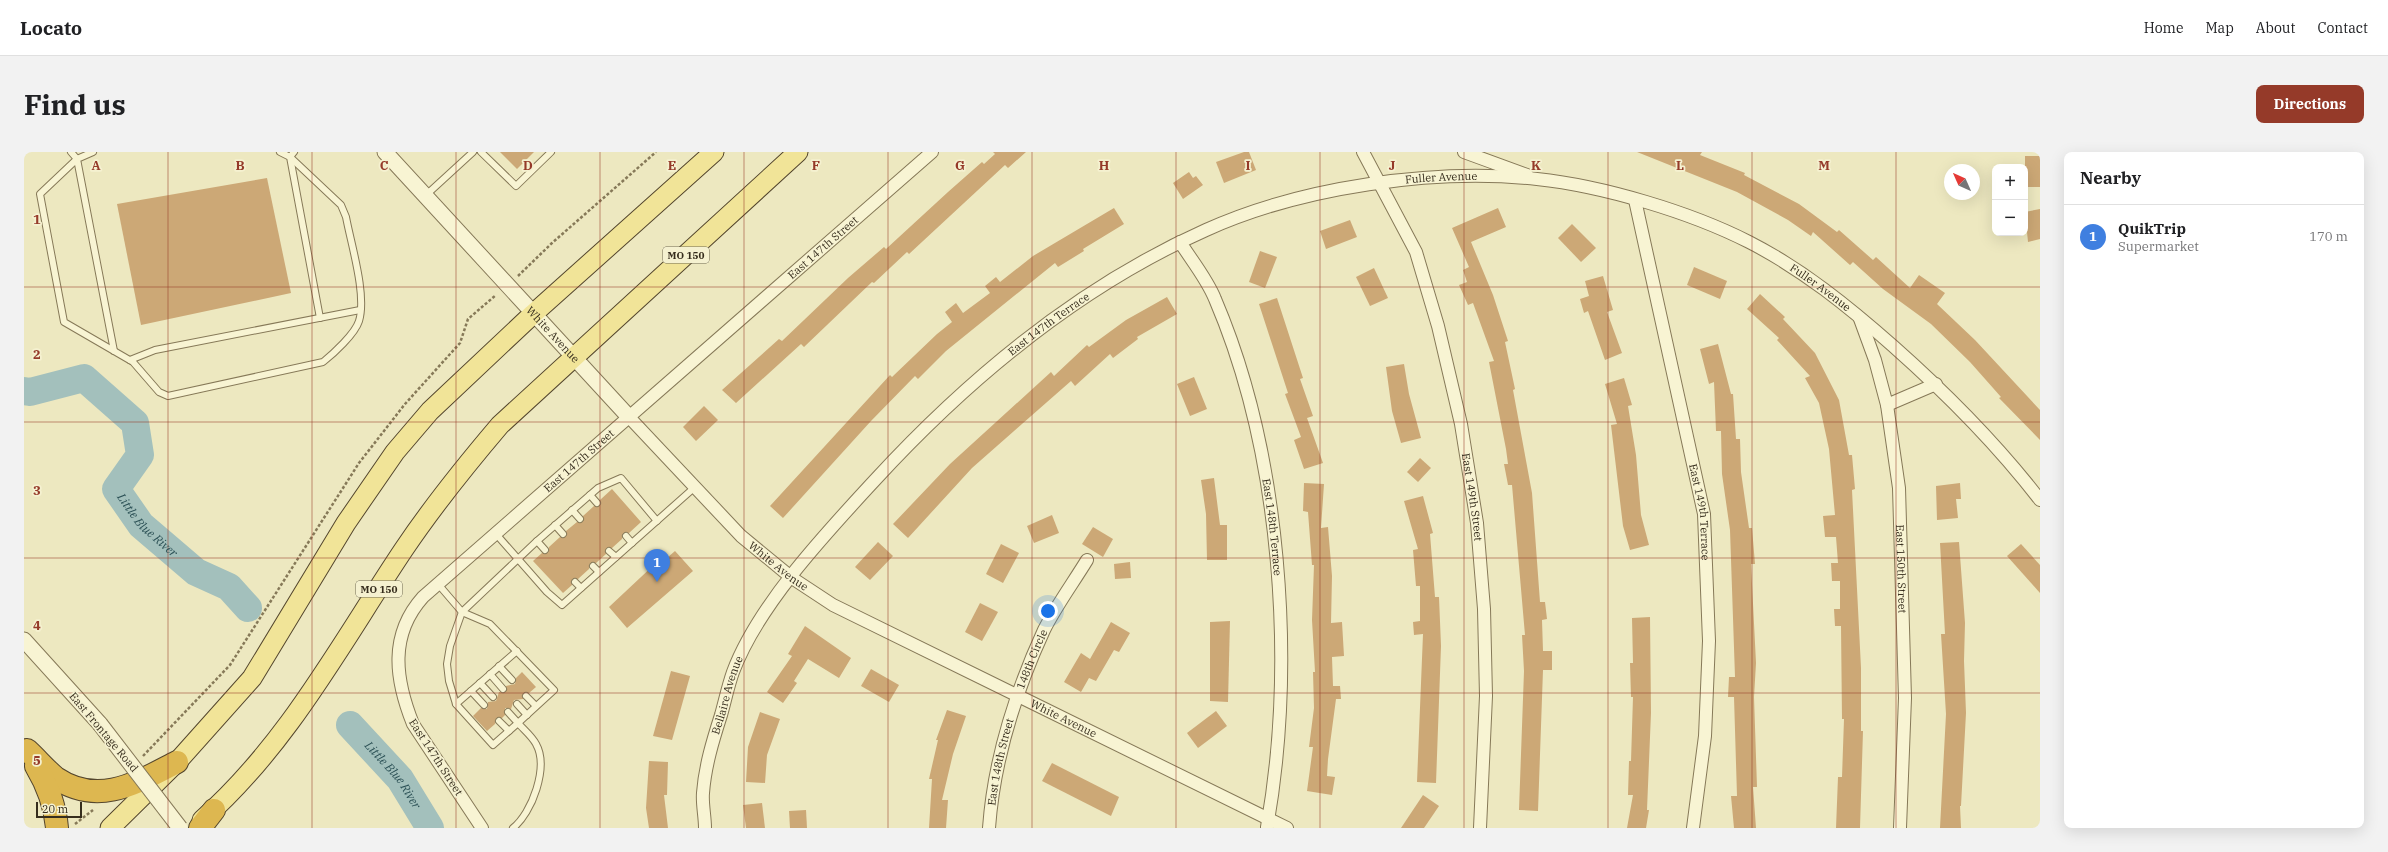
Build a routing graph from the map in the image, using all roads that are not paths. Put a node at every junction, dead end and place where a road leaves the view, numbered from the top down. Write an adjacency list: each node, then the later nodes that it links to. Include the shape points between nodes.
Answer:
1 (71, 152): 14 (lane)
2 (93, 152): 14 (lane)
3 (280, 152): 13 (lane)
4 (385, 152): 17 (street, White Avenue)
5 (473, 152): 17 (lane)
6 (481, 152): 7 (lane, via 516,186)
7 (551, 152)
8 (714, 152): 21 (main road)
9 (798, 152): 25 (main road, MO 150)
10 (932, 152): 29 (street, East 147th Street)
11 (1363, 152): 16 (street)
12 (1464, 152): 15 (street, Fuller Avenue)
13 (292, 155): 20 (lane, via 341,205 346,217 362,299); 23 (lane)
14 (77, 159): 24 (lane); 24 (lane, via 40,194 61,307 64,322)
15 (1537, 179): 16 (street, Fuller Avenue, via 1474,177); 18 (street, Fuller Avenue)
16 (1378, 182): 19 (street, East 147th Terrace, via 1261,209); 89 (street, East 149th Street, via 1416,252 1438,326 1461,424 1477,523 1484,609 1486,696)
17 (425, 196): 21 (street, White Avenue)
18 (1635, 200): 22 (street, Fuller Avenue, via 1690,216 1750,243 1807,277); 90 (street, East 149th Terrace, via 1704,514 1709,641 1705,736)
19 (1180, 242): 50 (street, East 147th Terrace, via 1129,269 1030,338 987,372 888,466 814,548); 78 (street, East 148th Terrace, via 1215,298 1239,362 1257,428 1270,496 1278,584 1280,665 1277,747)
20 (360, 310): 23 (lane); 26 (lane, via 359,322 336,352 323,362 168,396 159,392)
21 (533, 314): 25 (street, White Avenue); 76 (main road, via 430,411 394,452 346,523 252,678)
22 (1859, 316): 27 (street, Fuller Avenue); 28 (street, East 150th Street, via 1875,360)
23 (320, 318): 26 (lane, via 155,350)
24 (114, 351): 26 (lane)
25 (573, 357): 29 (street, White Avenue); 77 (main road, MO 150, via 500,425 460,472 404,549 324,674 280,736 250,773)
26 (130, 360)
27 (1936, 384): 28 (street); 32 (street, Fuller Avenue, via 2008,459)
28 (1887, 405): 91 (street, East 150th Street, via 1899,488 1905,698)
29 (628, 416): 30 (street, White Avenue); 38 (street, East 147th Street)
30 (695, 487): 36 (lane); 50 (street, White Avenue, via 741,536)
31 (590, 495): 33 (lane); 34 (lane); 36 (lane, via 598,488 621,478)
32 (2040, 500)
33 (597, 503)
34 (572, 510): 35 (lane); 37 (lane)
35 (580, 519)
36 (657, 521): 42 (lane)
37 (555, 525): 39 (lane); 41 (lane)
38 (496, 534): 46 (lane); 52 (street, East 147th Street)
39 (563, 534)
40 (626, 536): 42 (lane)
41 (537, 541): 43 (lane); 46 (lane)
42 (632, 543): 45 (lane)
43 (546, 550)
44 (609, 550): 45 (lane)
45 (616, 557): 49 (lane)
46 (519, 560): 53 (lane, via 562,605); 54 (lane)
47 (1087, 560): 65 (street, 148th Circle, via 1045,629)
48 (593, 566): 49 (lane)
49 (599, 572): 53 (lane)
50 (792, 578): 65 (street, White Avenue, via 833,605); 86 (street, Bellaire Avenue, via 752,634 734,669 712,745 703,794)
51 (575, 582): 53 (lane)
52 (438, 584): 54 (lane); 84 (street, East 147th Street, via 411,611 402,634 397,656 400,683 413,724)
53 (581, 588)
54 (462, 612): 56 (lane, via 490,624); 66 (lane, via 450,646 447,664)
55 (24, 640): 81 (street, East Frontage Road, bridge, via 100,724)
56 (517, 651): 57 (lane); 69 (lane, via 554,690)
57 (499, 666): 58 (lane); 59 (lane)
58 (490, 674): 60 (lane); 61 (lane)
59 (512, 680)
60 (480, 683): 62 (lane); 64 (lane)
61 (503, 689)
62 (471, 691): 66 (lane); 68 (lane)
63 (526, 696): 69 (lane)
64 (493, 697)
65 (1016, 697): 78 (street, White Avenue); 87 (street, East 148th Street, via 998,758)
66 (456, 704): 74 (lane, via 493,745)
67 (517, 704): 71 (lane)
68 (484, 705)
69 (536, 706): 71 (lane)
70 (508, 712): 73 (lane)
71 (527, 715): 73 (lane)
72 (499, 721): 74 (lane)
73 (518, 723): 74 (lane); 85 (lane, via 536,744 541,764 538,786 527,810)
74 (508, 731)
75 (26, 748): 76 (highway, via 55,777 89,791 116,790 130,786); 79 (highway, via 46,781 55,807)
76 (177, 762): 80 (main road)
77 (214, 810): 82 (main road, MO 150); 83 (highway)
78 (1267, 824): 88 (street, White Avenue)
79 (57, 828)
80 (110, 828)
81 (180, 828)
82 (193, 828)
83 (200, 828)
84 (482, 828)
85 (513, 828)
86 (706, 828)
87 (989, 828)
88 (1287, 828)
89 (1480, 828)
90 (1693, 828)
91 (1900, 828)

